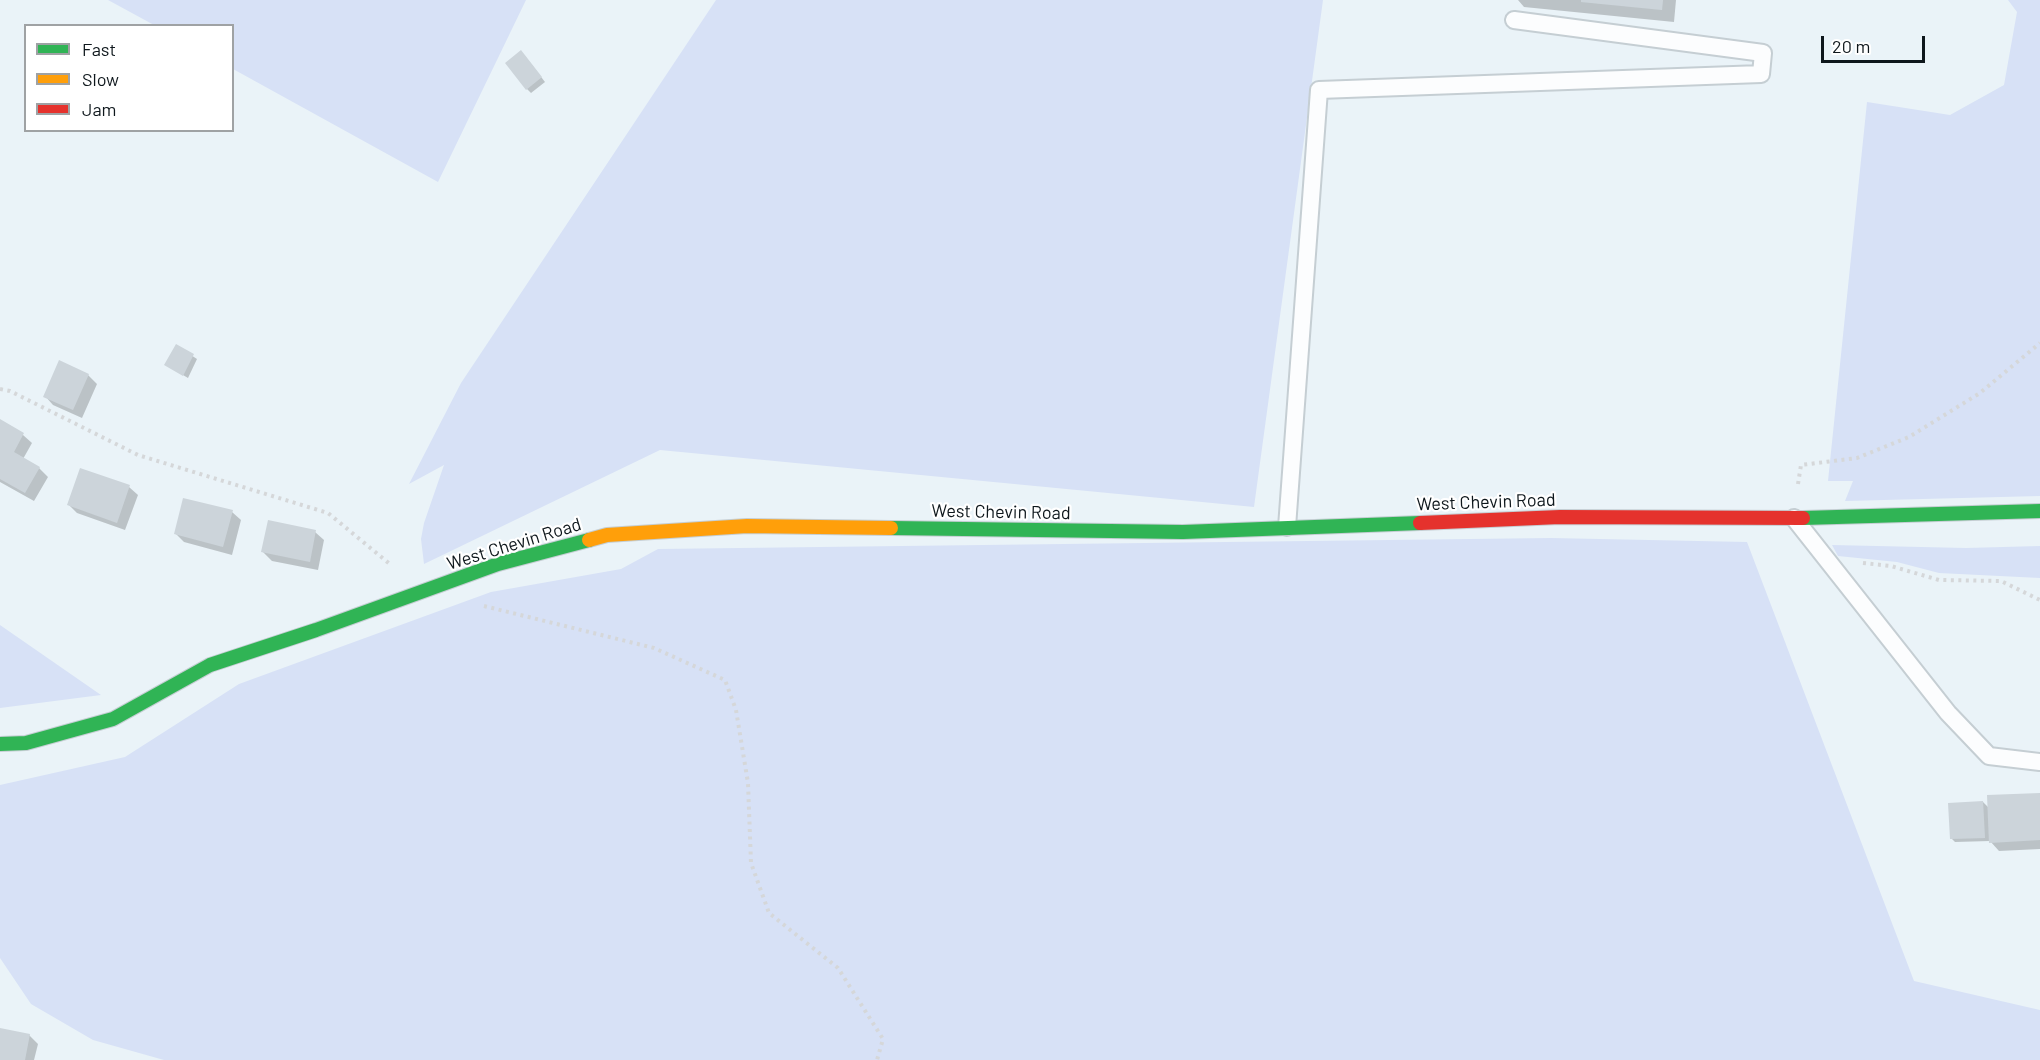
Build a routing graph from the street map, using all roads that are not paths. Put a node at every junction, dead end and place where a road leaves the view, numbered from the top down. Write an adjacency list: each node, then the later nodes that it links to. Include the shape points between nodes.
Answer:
1 (1514, 20): 4 (lane, via 1763,53 1761,74 1319,90)
2 (2040, 511): 3 (street, West Chevin Road)
3 (1794, 518): 4 (street, West Chevin Road, via 1560,517); 6 (lane, via 1948,713 1989,756)
4 (1287, 527): 5 (street, West Chevin Road, via 1183,532 747,526 607,535 498,564 210,665 113,719 26,743)
5 (0, 744)
6 (2040, 762)

